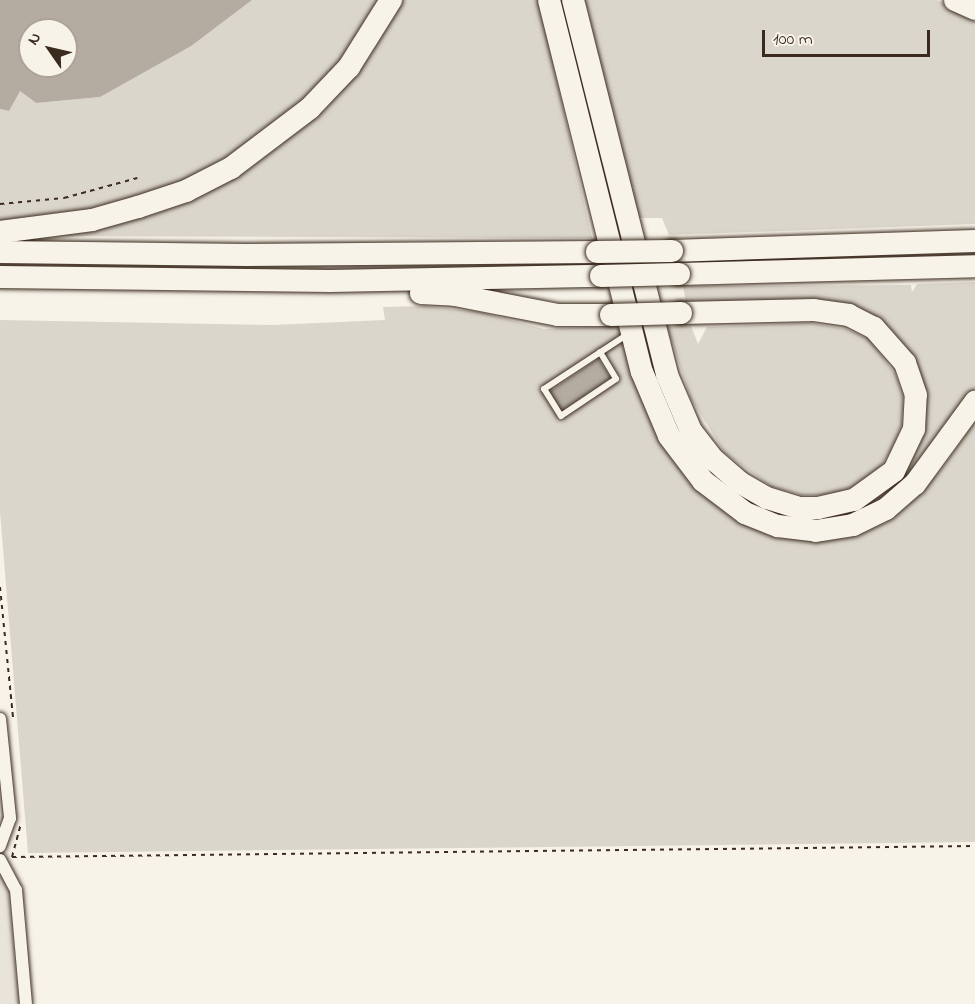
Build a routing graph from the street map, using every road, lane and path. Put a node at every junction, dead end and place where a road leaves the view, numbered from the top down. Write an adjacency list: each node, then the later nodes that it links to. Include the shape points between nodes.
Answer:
1 (391, 0): 8 (highway, via 349,67 310,108 231,168 186,190 92,220)
2 (549, 0): 14 (highway)
3 (573, 0): 13 (highway, bridge, via 667,375 686,423 714,460 753,491 800,508 837,506 868,493 894,471 914,429 916,395 905,363 887,338 862,321 814,310 681,313 611,315 558,315 455,295 387,292)
4 (954, 0): 5 (highway)
5 (975, 9)
6 (137, 178): 7 (path, via 64,198)
7 (0, 204)
8 (0, 231)
9 (975, 241): 10 (highway, bridge, via 597,252)
10 (0, 252)
11 (975, 266): 13 (highway, bridge)
12 (0, 277): 13 (highway)
13 (330, 281)
14 (631, 332): 15 (lane); 16 (highway, via 651,396 678,452 703,481 729,502 778,526 836,529 886,509 930,468)
15 (600, 352): 15 (lane, via 544,389 561,416 616,379)
16 (975, 402)
17 (0, 719): 19 (street, via 10,818)
18 (975, 846): 19 (path)
19 (2, 854): 20 (street, via 16,890)
20 (26, 1004)

